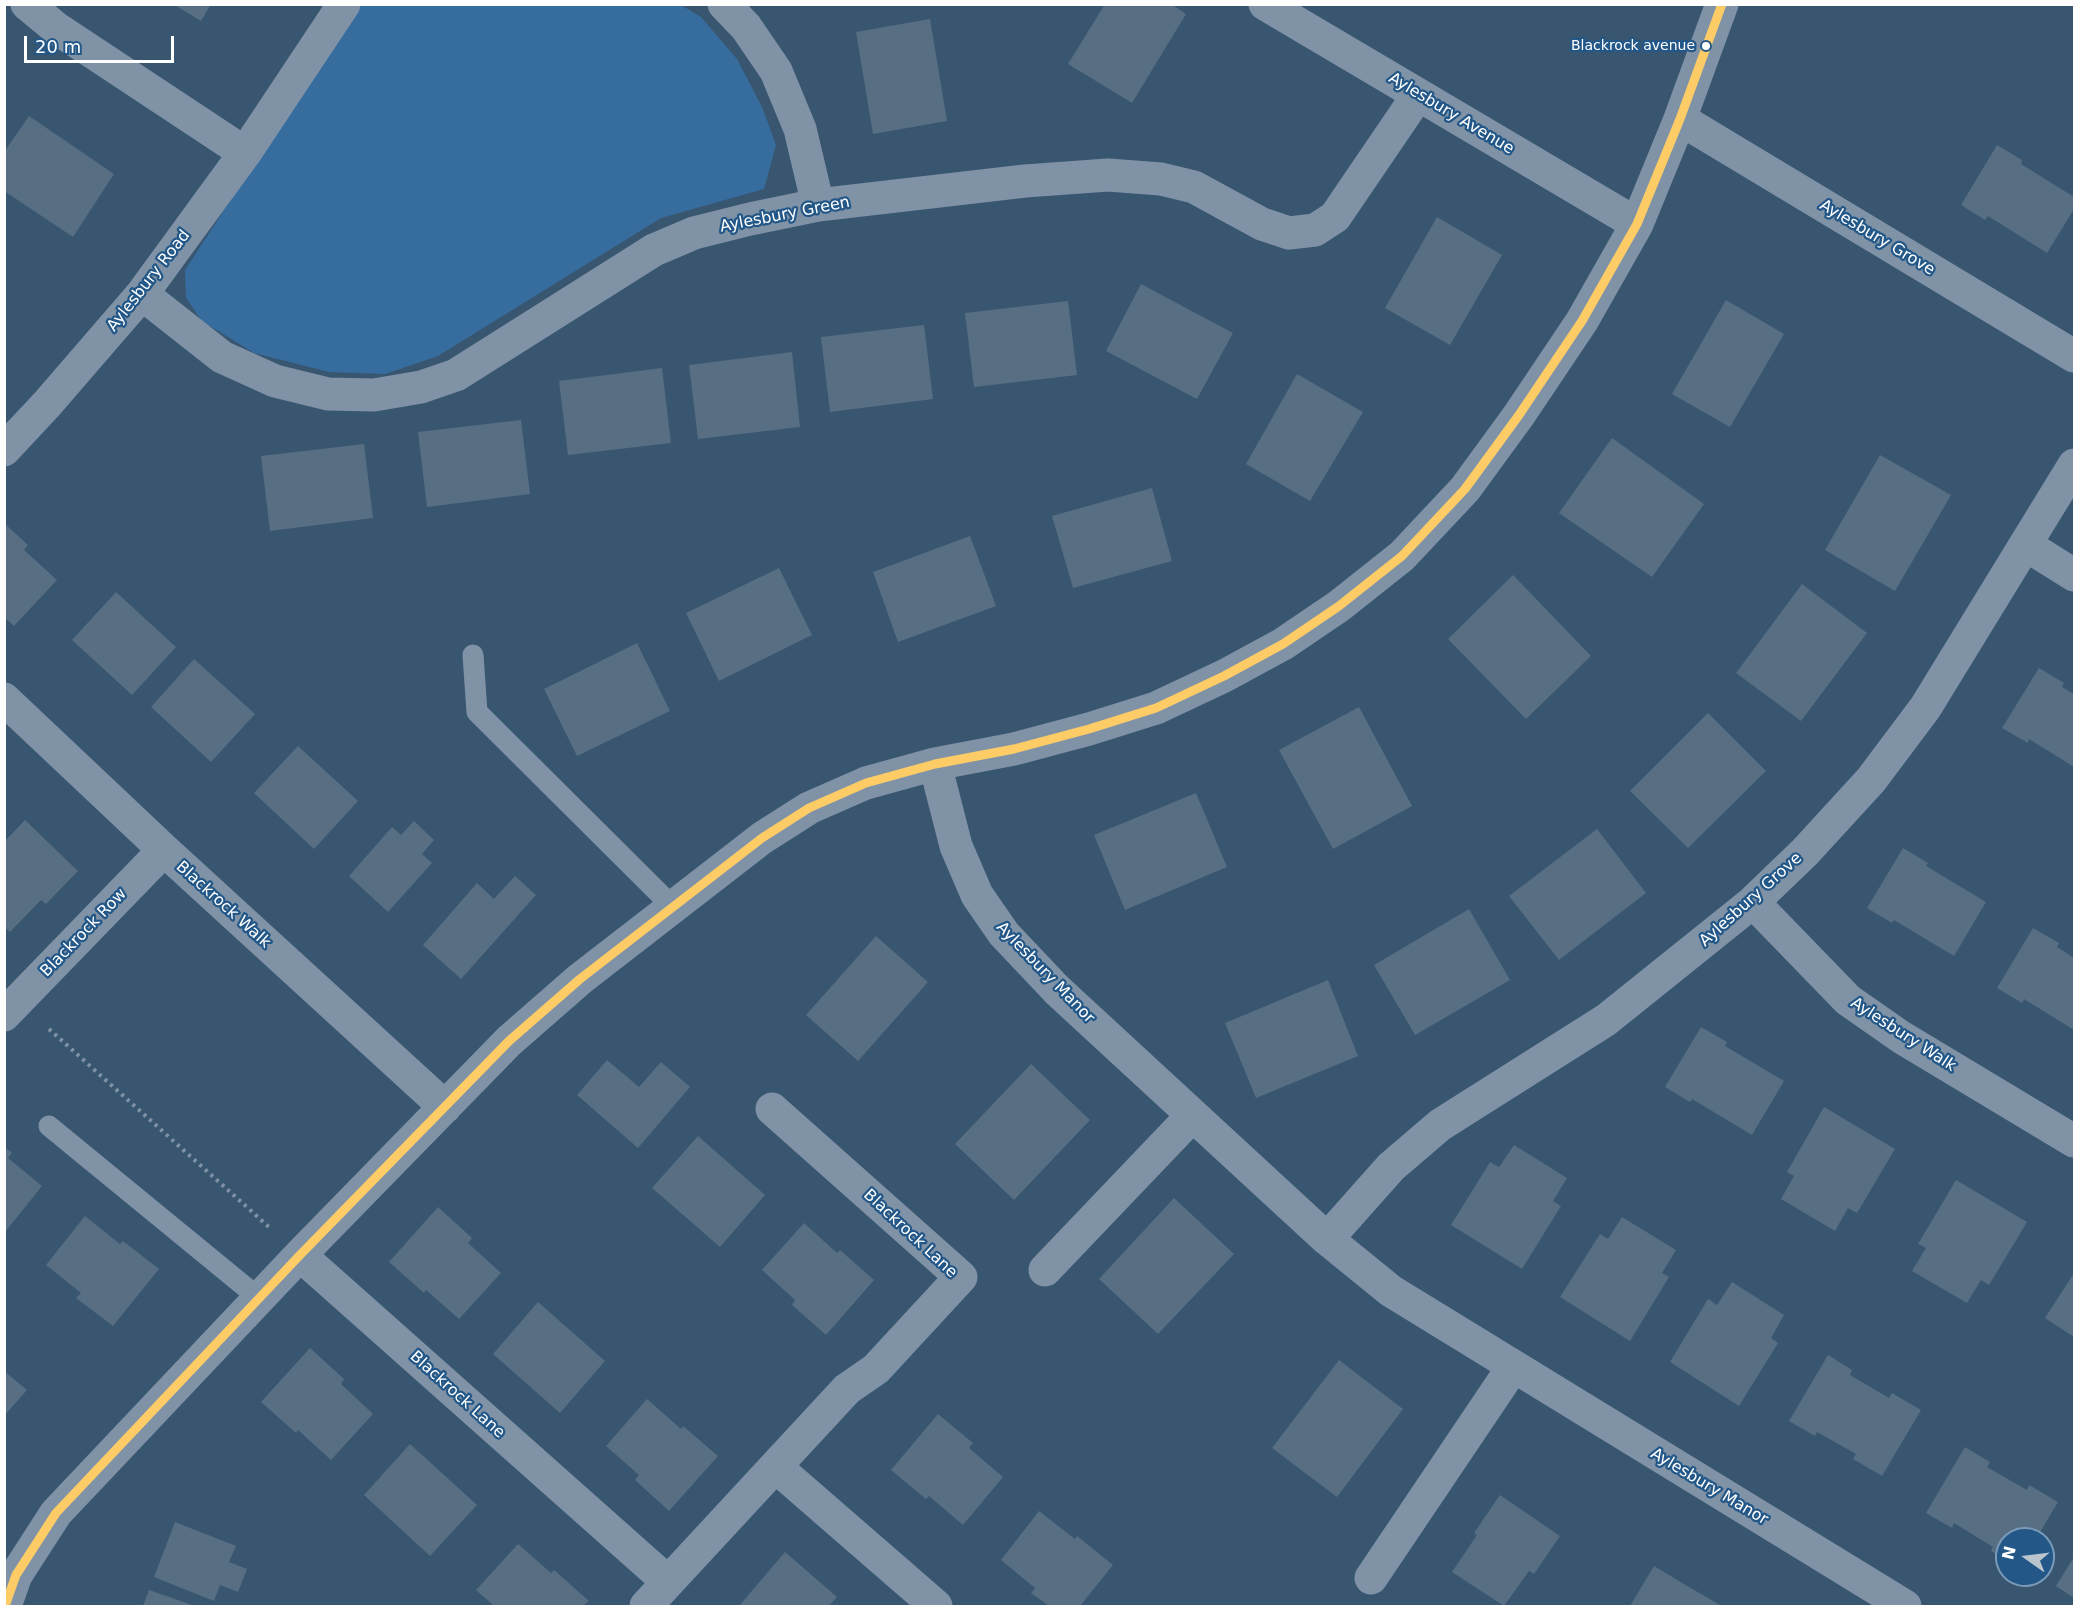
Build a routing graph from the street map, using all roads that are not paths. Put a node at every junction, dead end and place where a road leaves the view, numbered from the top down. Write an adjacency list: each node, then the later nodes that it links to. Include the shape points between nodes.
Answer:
1 (27, 4): 8 (street, via 56,28)
2 (344, 4): 8 (street, Aylesbury Road)
3 (724, 4): 9 (street, via 746,27 776,71 800,129)
4 (1722, 4): 7 (street)
5 (1272, 6): 6 (street, Aylesbury Avenue)
6 (1418, 95): 9 (street, Aylesbury Green, via 1335,217 1315,230 1289,233 1262,224 1194,187 1161,179 1108,175); 10 (street, Aylesbury Avenue)
7 (1680, 119): 10 (street); 12 (street, Aylesbury Grove)
8 (245, 153): 11 (street, Aylesbury Road)
9 (818, 206): 11 (street, Aylesbury Green, via 694,233 654,250 456,375 421,387 374,395 328,394 275,381 222,357)
10 (1636, 224): 19 (street, via 1582,321 1465,489 1402,556 1339,606 1283,644 1156,708 1046,740)
11 (142, 294): 13 (street, Aylesbury Road)
12 (2074, 356)
13 (4, 450)
14 (2074, 465): 15 (street, Aylesbury Grove)
15 (2026, 545): 16 (street); 21 (street, Aylesbury Grove, via 1925,708 1871,780)
16 (2074, 575)
17 (473, 655): 22 (lane, via 477,712)
18 (4, 699): 20 (street, Blackrock Walk)
19 (935, 764): 22 (street, via 866,783 809,808); 26 (street, Aylesbury Manor, via 956,846 977,895 1004,934 1057,990)
20 (164, 850): 23 (street, Blackrock Row); 24 (street, Blackrock Walk)
21 (1753, 902): 28 (street, Aylesbury Walk, via 1848,1000 1901,1037); 29 (street, Aylesbury Grove, via 1606,1020 1440,1125 1391,1167)
22 (672, 906): 24 (street, via 509,1041)
23 (11, 1008)
24 (445, 1107): 30 (street)
25 (772, 1109): 34 (street, Blackrock Lane, via 961,1278 876,1369 847,1389)
26 (1192, 1116): 29 (street, Aylesbury Manor); 31 (street)
27 (49, 1126): 32 (lane)
28 (2074, 1141)
29 (1327, 1239): 33 (street, Aylesbury Manor, via 1391,1292)
30 (300, 1256): 32 (street); 36 (street, Blackrock Lane)
31 (1045, 1270)
32 (260, 1299): 37 (street, via 56,1513 16,1575)
33 (1513, 1367): 35 (street); 40 (street, Aylesbury Manor)
34 (776, 1467): 36 (street, Blackrock Lane); 39 (street)
35 (1371, 1578)
36 (668, 1582): 38 (street, Blackrock Lane)
37 (5, 1606)
38 (646, 1606)
39 (936, 1606)
40 (1905, 1606)

